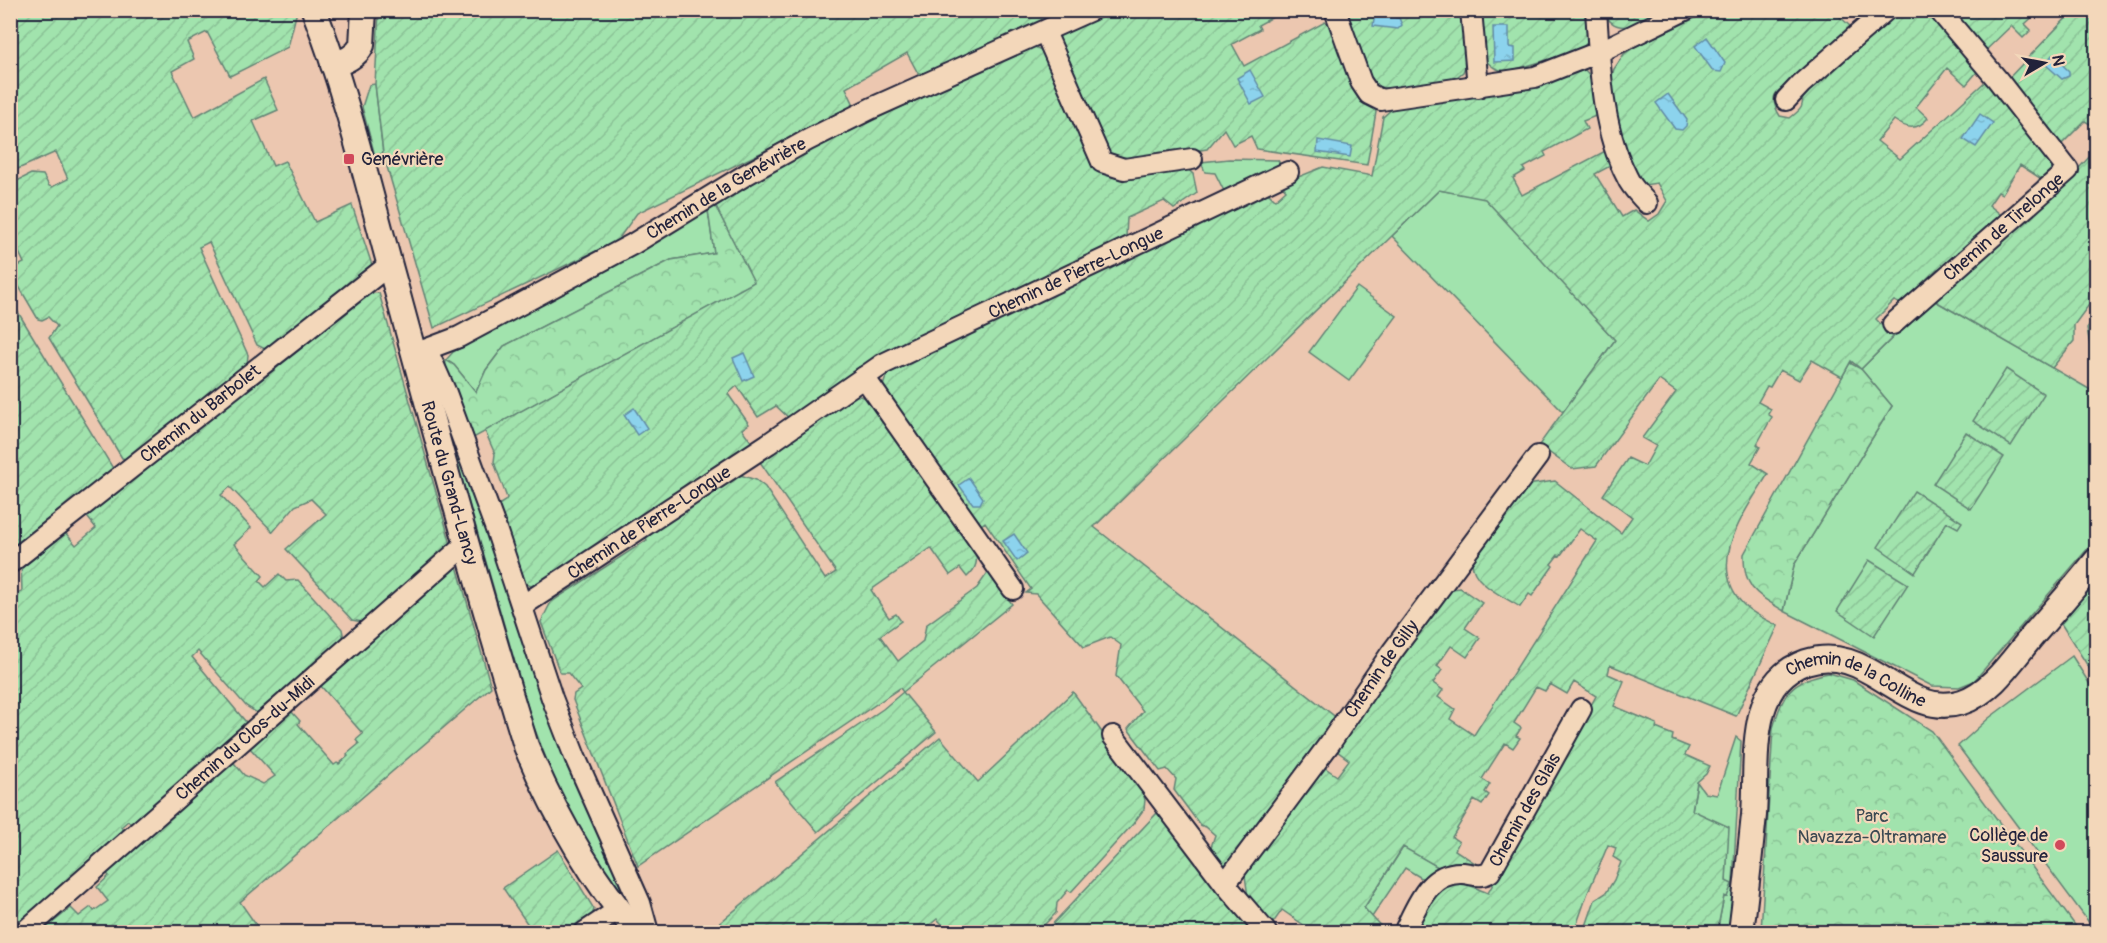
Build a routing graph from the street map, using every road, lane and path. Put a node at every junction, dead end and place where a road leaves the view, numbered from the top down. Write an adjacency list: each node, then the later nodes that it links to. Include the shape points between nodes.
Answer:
1 (314, 10): 12 (street, Route du Grand-Lancy)
2 (364, 10): 12 (street, via 362,45 351,58)
3 (1091, 10): 10 (street, Chemin de la Genévrière)
4 (1335, 10): 13 (street, via 1369,94 1381,100)
5 (1471, 10): 13 (street)
6 (1596, 10): 11 (street)
7 (1684, 10): 11 (street)
8 (1886, 10): 14 (street)
9 (1939, 10): 19 (street, Chemin de Tirelonge, via 2068,170)
10 (1045, 33): 15 (street, via 1102,162 1124,169); 20 (street, Chemin de la Genévrière, via 808,140 633,244 459,337)
11 (1599, 52): 13 (street, via 1535,77); 17 (street, via 1612,142 1627,180)
12 (333, 65): 18 (street, Route du Grand-Lancy)
13 (1478, 87)
14 (1786, 100)
15 (1192, 159)
16 (1288, 172): 21 (street, Chemin de Pierre-Longue, via 883,364)
17 (1647, 202)
18 (389, 265): 20 (street, Route du Grand-Lancy); 25 (street, Chemin du Barbolet)
19 (1893, 324)
20 (421, 352): 23 (street, Route du Grand-Lancy); 27 (street, Route du Grand-Lancy, via 446,393)
21 (864, 377): 26 (street); 27 (street, Chemin de Pierre-Longue)
22 (1538, 456): 30 (street, Chemin de Gilly)
23 (466, 544): 31 (street, Route du Grand-Lancy, via 538,777 562,823); 32 (street, Chemin du Clos-du-Midi)
24 (2097, 561): 38 (street, Chemin de la Colline, via 1995,680 1964,702 1938,706 1912,698 1868,670 1838,659 1804,663 1779,680 1767,698 1758,731)
25 (10, 563)
26 (1013, 589)
27 (522, 606): 35 (street, Route du Grand-Lancy, via 567,738 640,903)
28 (1581, 709): 37 (street, Chemin des Glais, via 1490,872 1481,876 1455,873 1432,884 1417,906)
29 (1113, 736): 30 (street)
30 (1225, 884): 36 (street)
31 (618, 910): 33 (street); 34 (street, Route du Grand-Lancy)
32 (24, 933)
33 (585, 933)
34 (637, 933)
35 (648, 933)
36 (1266, 933)
37 (1407, 933)
38 (1741, 933)

